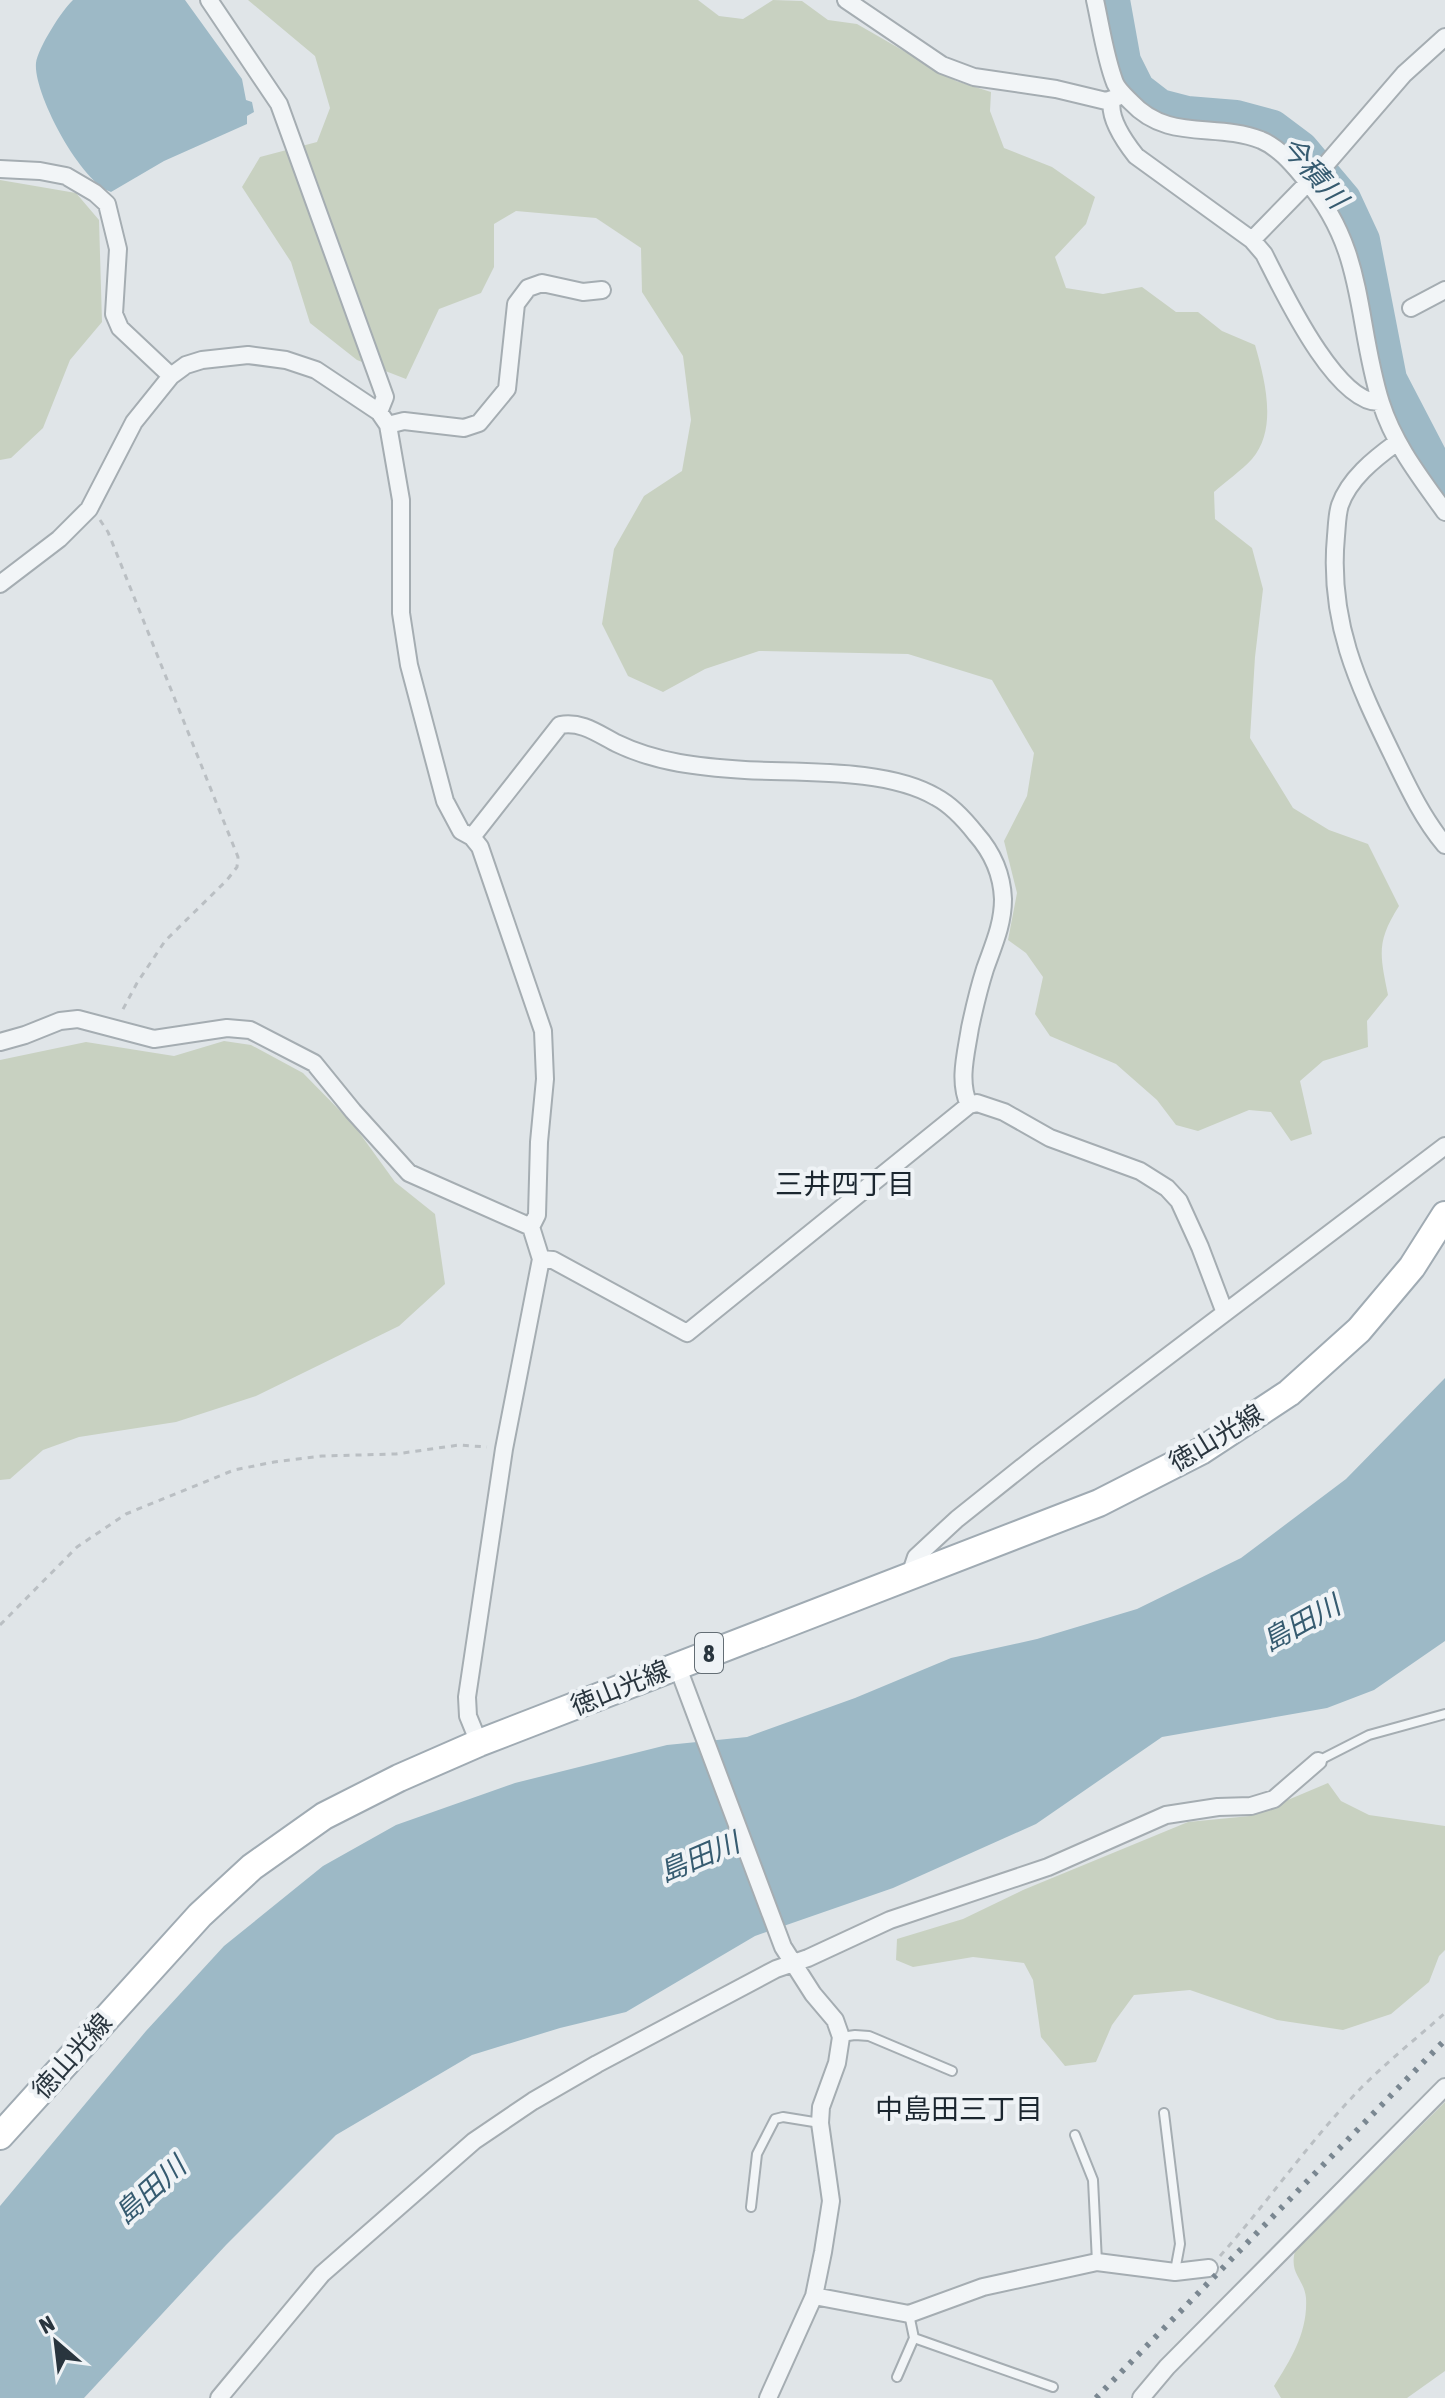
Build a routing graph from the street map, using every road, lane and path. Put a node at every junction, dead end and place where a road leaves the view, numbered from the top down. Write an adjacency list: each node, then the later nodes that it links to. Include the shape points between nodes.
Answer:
1 (209, 0): 14 (street, via 279,104 385,397)
2 (846, 0): 5 (street, via 942,65 974,77)
3 (1095, 0): 5 (street)
4 (1445, 37): 7 (street, via 1404,74)
5 (1118, 97): 7 (street, via 1145,117 1175,128 1262,141 1285,156); 8 (street, via 1110,108 1136,156)
6 (0, 169): 12 (street, via 66,176 107,204 118,249 114,314 120,328)
7 (1308, 183): 8 (street); 13 (street, via 1332,213 1347,244)
8 (1252, 240): 13 (street, via 1319,355 1354,393)
9 (602, 290): 14 (street, via 583,292 542,283 528,288 516,304 507,389 479,423 464,428)
10 (1445, 290): 11 (street)
11 (1411, 308)
12 (171, 376): 14 (street, via 202,360 248,355 286,360 316,370); 16 (street, via 134,422)
13 (1380, 402): 15 (street)
14 (383, 419): 19 (street, via 401,500 401,613 409,665 445,801 461,831)
15 (1396, 443): 17 (street); 20 (street, via 1349,487 1339,507 1338,607 1358,683 1414,798)
16 (89, 509): 18 (street); 21 (path, via 108,532 238,857 227,880 165,941 137,983)
17 (1445, 512)
18 (0, 584)
19 (472, 837): 23 (street, via 560,725 574,722 670,763 867,777 938,797 986,845 1003,900 998,938 973,1012 964,1062 963,1092); 26 (street, via 480,847 543,1031 537,1215)
20 (1445, 845)
21 (117, 1028): 22 (street, via 78,1019 60,1021); 26 (street, via 154,1039 227,1028 250,1030 297,1052 314,1063 409,1173)
22 (0, 1042)
23 (969, 1105): 27 (street, via 687,1333 553,1260); 28 (street, via 1004,1112 1050,1138 1140,1171 1167,1188 1179,1201)
24 (1445, 1146): 28 (street)
25 (1445, 1215): 30 (main road, 徳山光線 / 8, via 1412,1267 1359,1330 1289,1393 1201,1451 1099,1503)
26 (531, 1227): 27 (street)
27 (541, 1259): 29 (street)
28 (1225, 1313): 30 (street, via 957,1519 916,1557)
29 (504, 1449): 31 (path, via 459,1445 286,1460 234,1470 126,1514 77,1547); 34 (street, via 467,1697)
30 (909, 1578): 32 (main road, 徳山光線 / 8)
31 (0, 1625)
32 (677, 1665): 34 (main road, 徳山光線 / 8); 36 (street)
33 (1445, 1714): 35 (lane, via 1369,1735)
34 (479, 1743): 44 (main road, 徳山光線 / 8, via 324,1816 252,1867 200,1915)
35 (1318, 1761): 36 (street, via 1274,1799 1166,1815 1048,1867 916,1909)
36 (791, 1964): 38 (street, via 835,2020); 55 (street, via 597,2064 474,2141 322,2274)
37 (1445, 2013): 47 (path, via 1363,2086)
38 (841, 2037): 39 (lane, via 869,2036); 42 (street)
39 (952, 2071)
40 (1445, 2087): 54 (street, via 1209,2324)
41 (1164, 2113): 48 (lane, via 1180,2244)
42 (820, 2123): 45 (lane, via 775,2119 757,2154); 49 (street, via 831,2201)
43 (1075, 2135): 46 (lane, via 1093,2180)
44 (0, 2136)
45 (751, 2207)
46 (1097, 2262): 48 (street); 50 (street, via 983,2287)
47 (1209, 2268): 48 (street)
48 (1175, 2272)
49 (814, 2296): 50 (street); 56 (street)
50 (909, 2314): 51 (lane)
51 (914, 2338): 52 (lane); 53 (lane)
52 (897, 2377)
53 (1053, 2387)
54 (1144, 2397)
55 (219, 2398)
56 (768, 2398)

